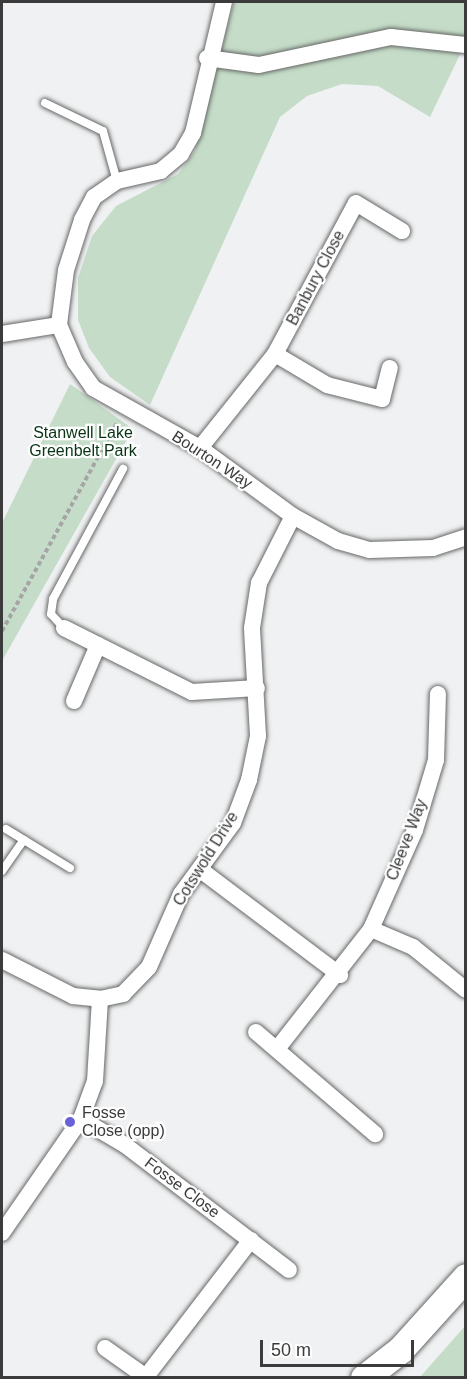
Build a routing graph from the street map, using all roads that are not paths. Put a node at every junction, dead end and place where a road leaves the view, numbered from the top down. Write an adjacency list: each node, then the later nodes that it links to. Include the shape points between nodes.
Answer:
1 (224, 2): 3 (street)
2 (465, 45): 3 (street, via 391,37 259,65)
3 (207, 58): 5 (street, via 192,133 182,154 161,171)
4 (45, 103): 5 (lane, via 103,131)
5 (117, 181): 7 (street, via 94,197 82,220 66,270)
6 (402, 231): 9 (street, Banbury Close, via 356,203)
7 (59, 325): 8 (street); 11 (street, Bourton Way, via 93,388)
8 (2, 334)
9 (275, 354): 10 (street, via 327,385 382,399); 11 (street, Banbury Close)
10 (390, 368)
11 (200, 448): 13 (street, Bourton Way)
12 (123, 469): 15 (lane, via 53,599 51,614)
13 (293, 516): 14 (street, Bourton Way, via 338,541 370,550 433,548); 17 (street, Cotswold Drive, via 259,584 252,628)
14 (465, 537)
15 (64, 628): 16 (street)
16 (98, 645): 17 (street, via 192,692); 19 (street)
17 (257, 688): 24 (street, Cotswold Drive, via 258,736 249,780 233,824)
18 (438, 694): 25 (street, Cleeve Way, via 436,760 415,830)
19 (74, 701)
20 (6, 829): 21 (lane)
21 (24, 840): 22 (lane); 23 (lane)
22 (70, 868)
23 (2, 871)
24 (202, 871): 27 (street); 29 (street, Cotswold Drive, via 181,894 148,967 123,994)
25 (371, 928): 27 (street, Cleeve Way); 28 (street, via 413,947)
26 (2, 960): 29 (street, Cotswold Drive, via 74,996)
27 (340, 975): 31 (street, Cleeve Way)
28 (465, 990)
29 (100, 999): 32 (street, via 94,1081)
30 (256, 1032): 31 (street)
31 (277, 1049): 33 (street)
32 (81, 1119): 34 (street); 35 (street, Fosse Close, via 125,1145)
33 (375, 1134)
34 (2, 1233)
35 (251, 1240): 36 (street, Fosse Close); 40 (street)
36 (289, 1270)
37 (465, 1277): 39 (highway)
38 (105, 1348): 40 (street)
39 (400, 1350): 41 (highway); 42 (highway)
40 (146, 1377)
41 (363, 1377)
42 (386, 1377)

